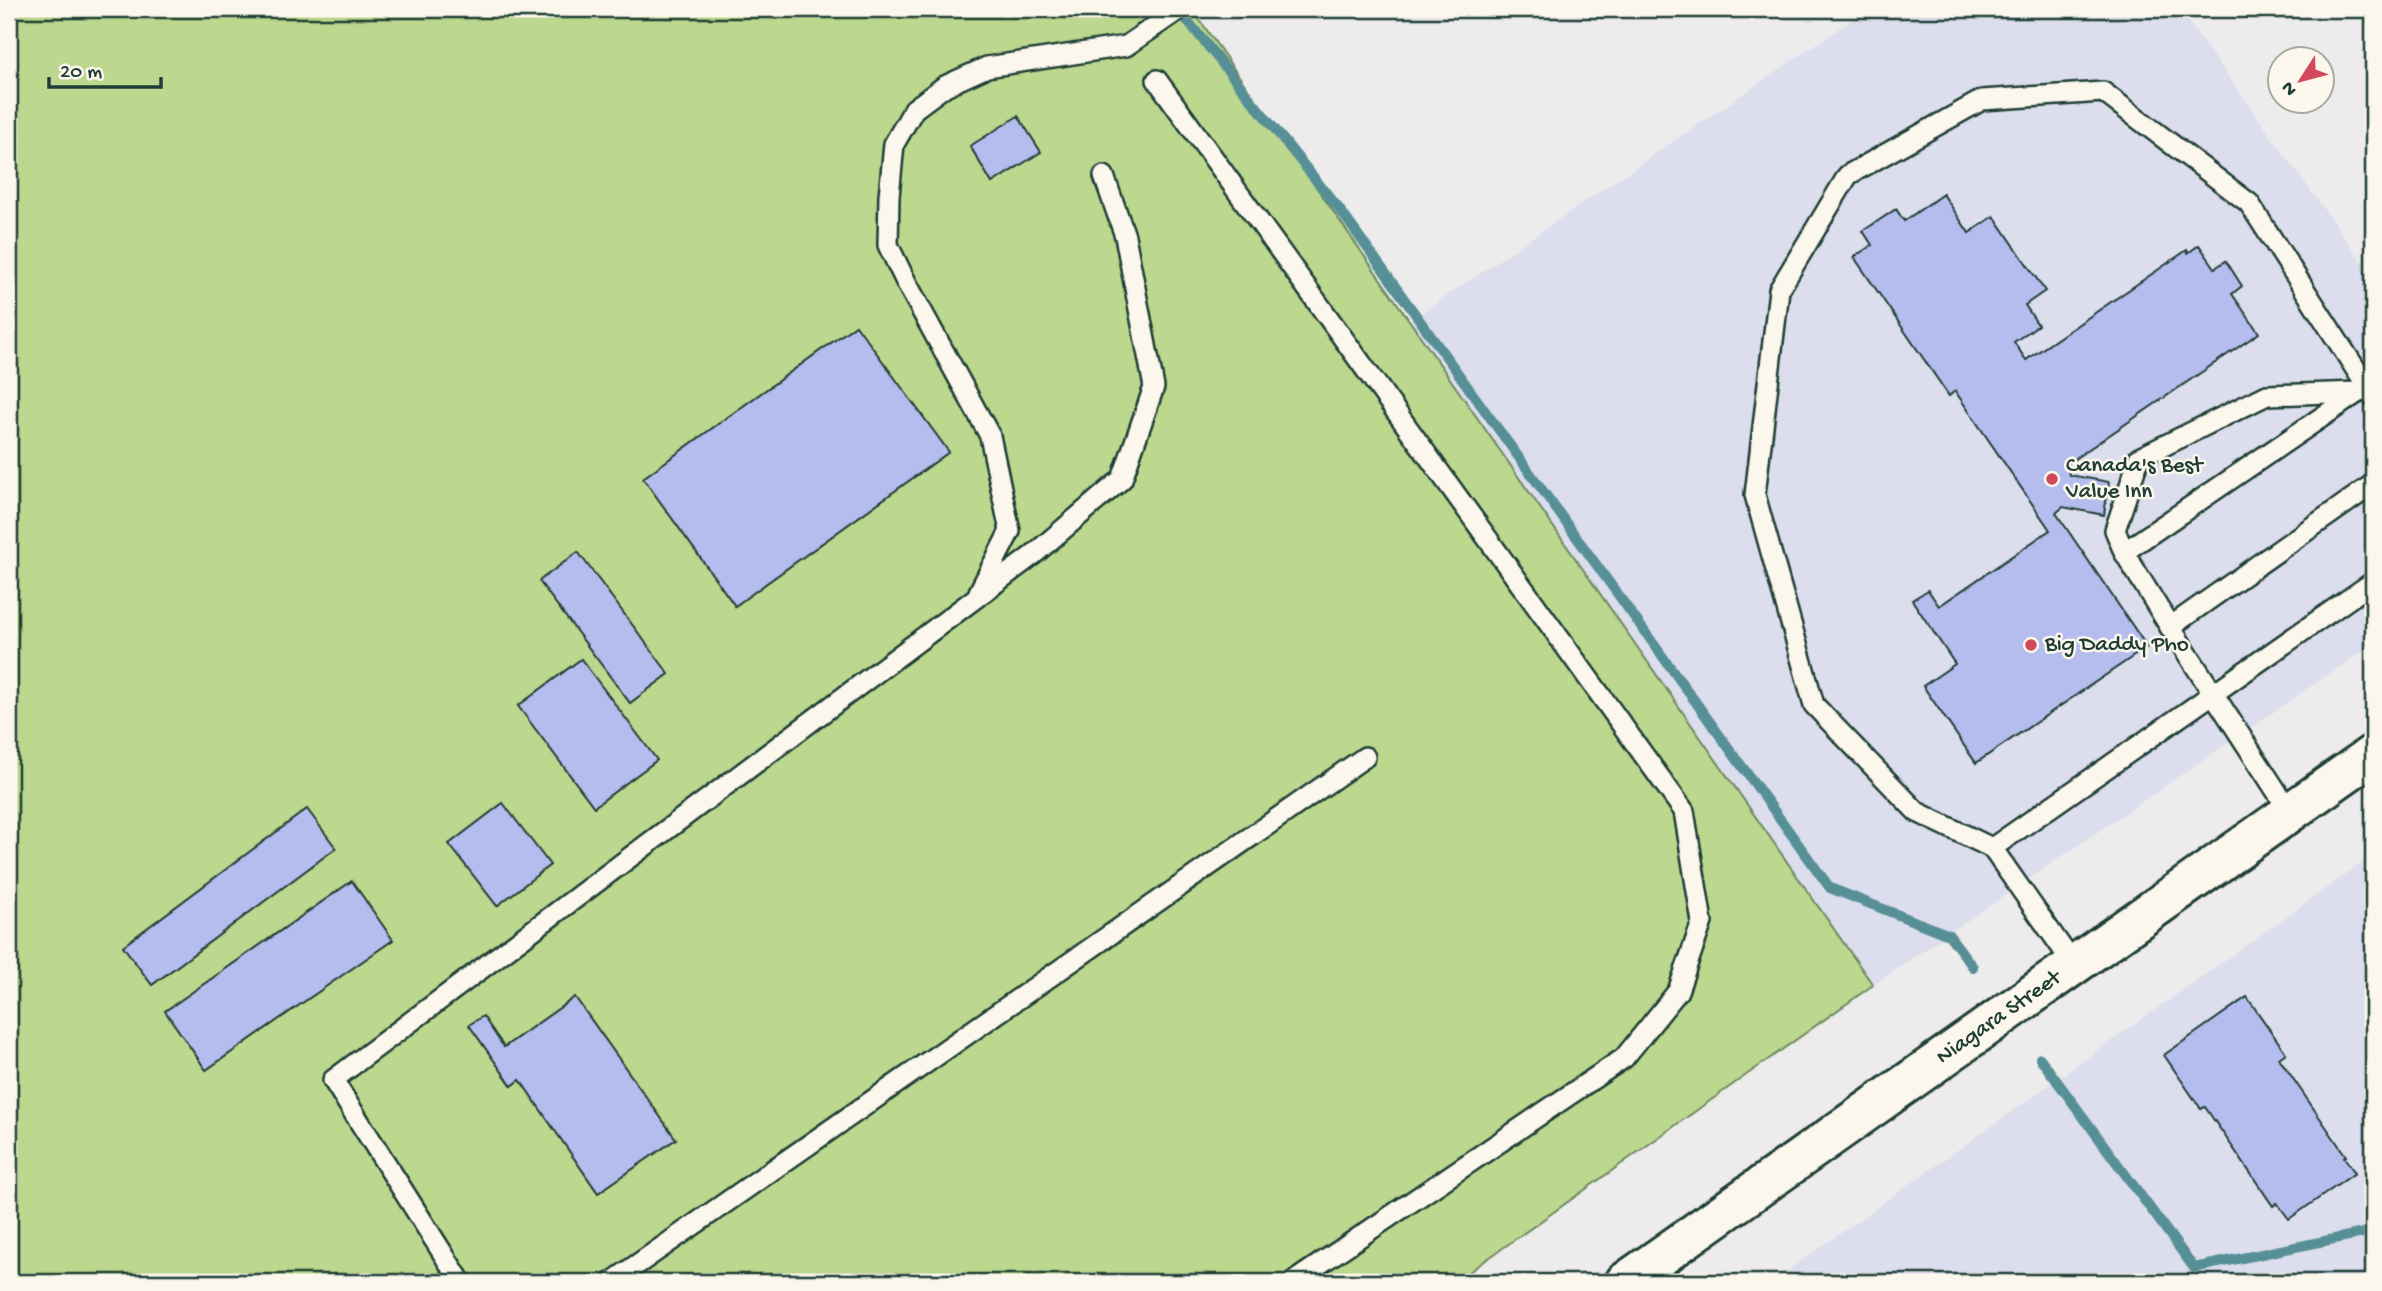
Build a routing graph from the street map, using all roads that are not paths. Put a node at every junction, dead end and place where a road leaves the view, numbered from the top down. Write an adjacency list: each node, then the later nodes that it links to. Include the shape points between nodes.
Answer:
1 (1180, 9): 8 (lane, via 1126,46 986,67 945,86 914,108 894,144 888,245 990,436 1010,531)
2 (1157, 80): 18 (lane, via 1684,811 1702,922 1678,991 1624,1058)
3 (1104, 176): 8 (lane, via 1125,236 1154,387 1122,479)
4 (2366, 391): 6 (lane); 6 (lane, via 2267,395 2139,458 2115,530); 14 (lane, via 2249,203 2103,92 1983,100 1848,175 1779,290 1755,495 1814,705 1917,812)
5 (2373, 484): 9 (lane)
6 (2124, 552): 9 (lane)
7 (2373, 582): 10 (lane)
8 (977, 596): 16 (lane, via 333,1080)
9 (2170, 627): 10 (lane)
10 (2212, 695): 13 (lane); 14 (lane)
11 (2373, 754): 13 (main road, Niagara Street)
12 (1365, 757): 17 (lane)
13 (2290, 813): 15 (main road, Niagara Street)
14 (1992, 848): 15 (lane)
15 (2074, 965): 19 (main road, Niagara Street)
16 (461, 1282)
17 (612, 1282)
18 (1293, 1282)
19 (1625, 1282)

